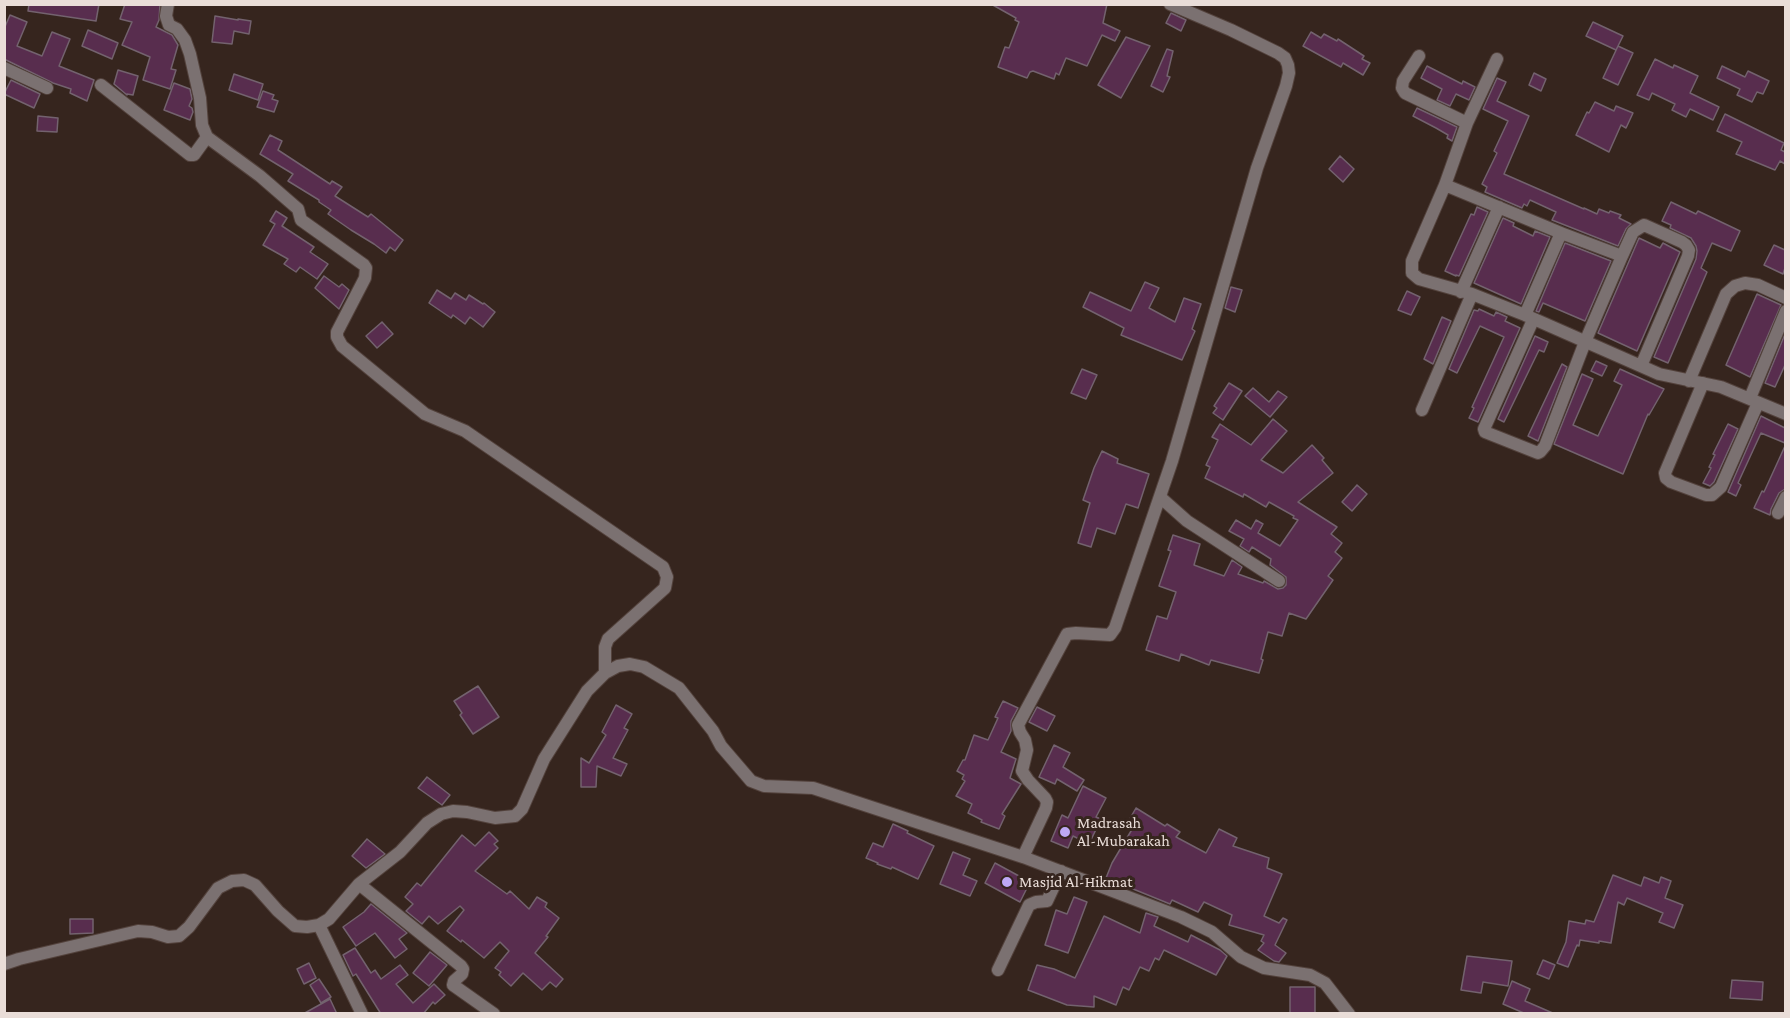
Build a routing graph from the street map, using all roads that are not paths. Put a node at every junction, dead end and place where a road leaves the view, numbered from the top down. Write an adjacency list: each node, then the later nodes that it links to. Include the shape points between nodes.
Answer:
1 (168, 4): 9 (street, via 169,25 185,40 190,54)
2 (1170, 4): 25 (street, via 1278,53 1285,58 1289,73 1257,168)
3 (1419, 56): 8 (street, via 1403,81 1405,93)
4 (1497, 60): 8 (street)
5 (4, 68): 7 (street)
6 (101, 85): 9 (street, via 190,155)
7 (47, 88)
8 (1467, 123): 10 (street)
9 (207, 137): 29 (street, via 298,209 301,220 366,268 365,278 337,332 342,346 425,414 465,431 663,567 667,577 664,588 608,639)
10 (1445, 185): 11 (street); 14 (street, via 1412,261 1412,273 1419,279)
11 (1499, 207): 12 (street); 14 (street)
12 (1561, 233): 13 (street); 17 (street)
13 (1622, 256): 18 (street); 19 (street, via 1633,232 1644,225 1682,242 1689,250)
14 (1467, 293): 17 (street); 23 (street)
15 (1785, 298): 20 (street, via 1758,285 1735,286 1726,294)
16 (1785, 311): 22 (street)
17 (1529, 317): 18 (street); 18 (street, via 1485,432 1540,452)
18 (1585, 342): 19 (street)
19 (1641, 366): 20 (street)
20 (1689, 381): 21 (street)
21 (1703, 383): 22 (street); 22 (street, via 1665,473 1671,482 1706,495 1721,487)
22 (1754, 400): 24 (street)
23 (1422, 410)
24 (1785, 414)
25 (1161, 497): 28 (street, via 1187,521); 30 (street, via 1113,633 1067,634 1018,726 1027,750 1022,771 1047,802)
26 (1785, 497): 27 (street)
27 (1778, 513)
28 (1279, 581)
29 (605, 673): 30 (street, via 630,664 644,667 679,688 751,781 764,786 813,788); 32 (street, via 587,691 544,759 522,809 515,816 495,818 453,811 441,814)
30 (1023, 857): 31 (street)
31 (1061, 871): 35 (street, via 1047,901 1029,905); 38 (street, via 1199,924 1241,957 1263,968 1310,975 1325,983)
32 (359, 884): 33 (street); 37 (street, via 461,966 463,972 454,986)
33 (319, 925): 34 (street, via 295,926 255,885 244,880 232,881 218,888 179,936 138,931); 36 (street)
34 (4, 964)
35 (998, 970)
36 (362, 1014)
37 (494, 1014)
38 (1349, 1014)

